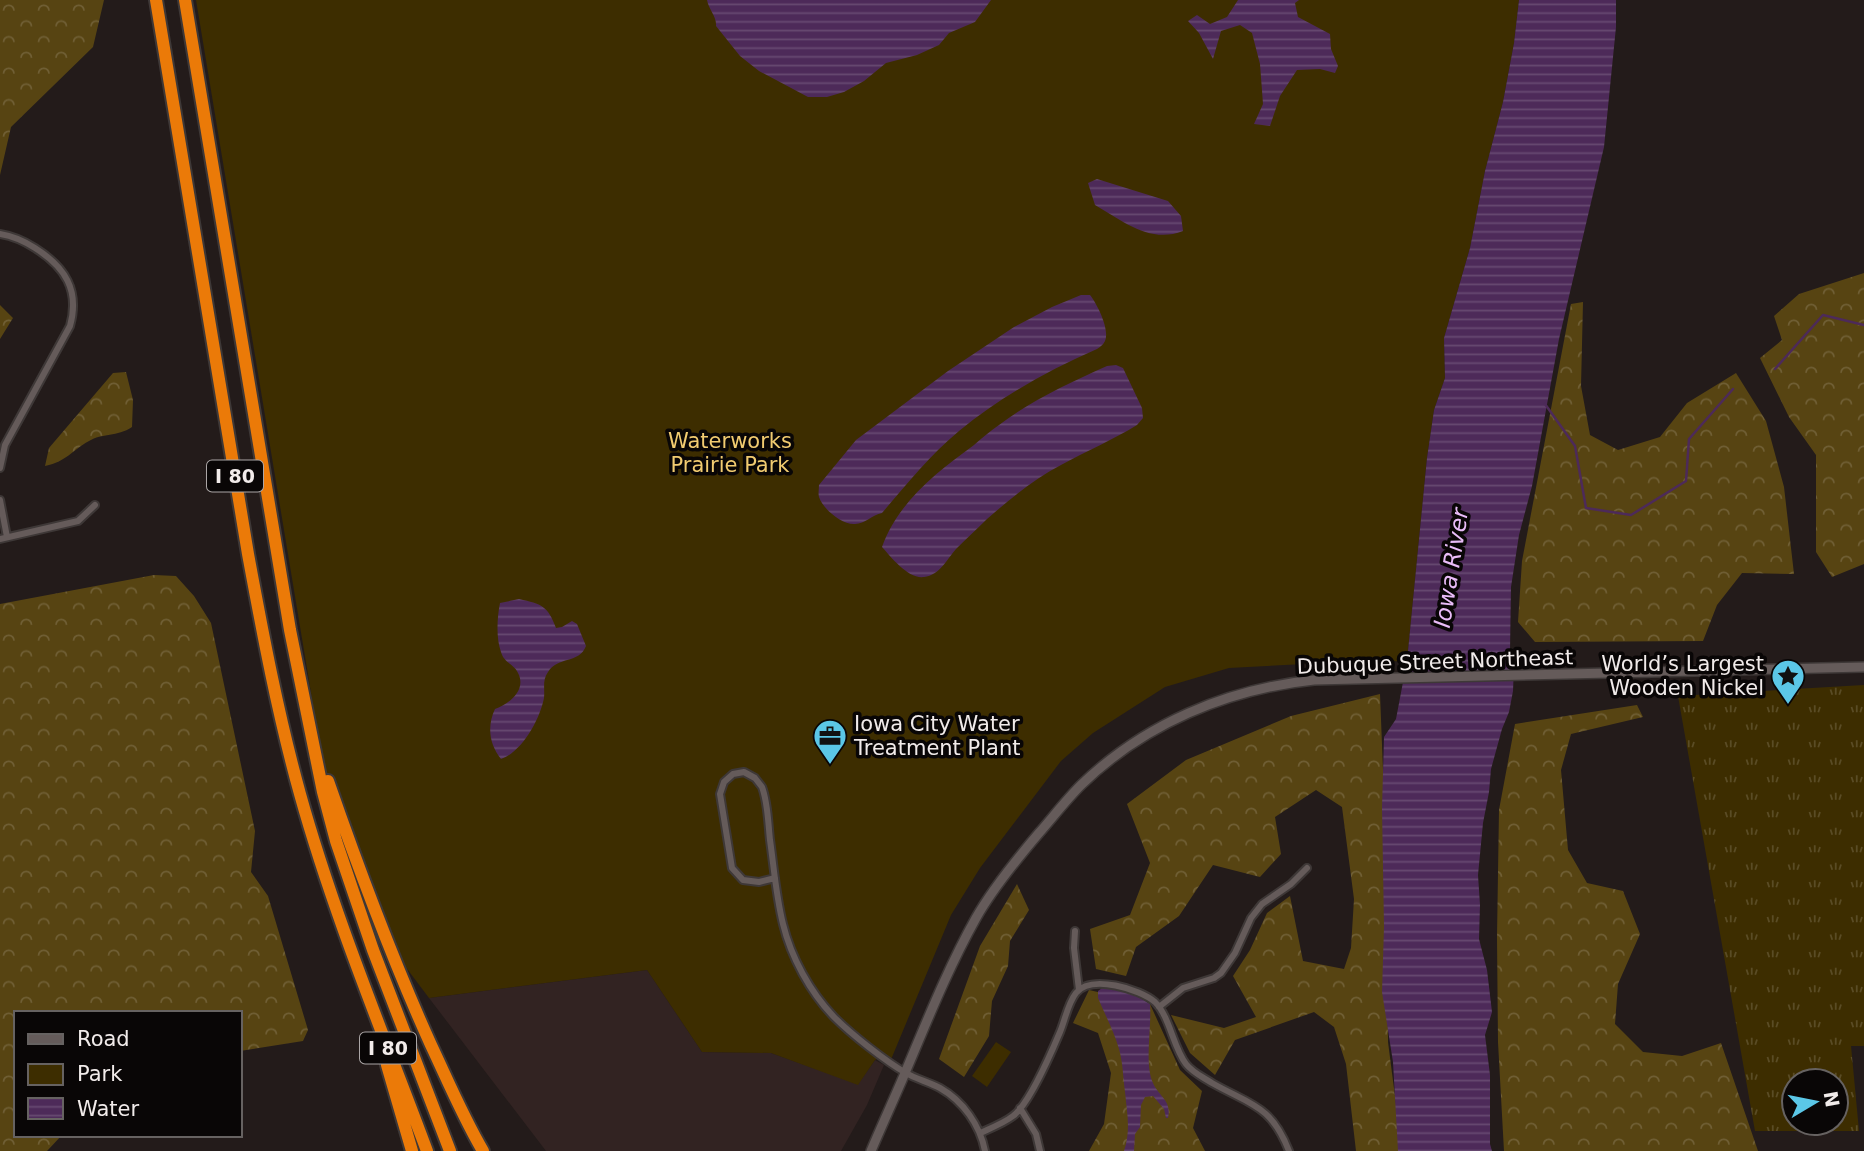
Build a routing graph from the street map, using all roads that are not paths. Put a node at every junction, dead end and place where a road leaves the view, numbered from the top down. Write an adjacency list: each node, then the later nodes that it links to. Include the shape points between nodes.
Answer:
1 (156, 0): 13 (highway, I 80, via 262,634 300,794)
2 (185, 0): 9 (highway, I 80)
3 (0, 234): 4 (street, via 19,239 51,258 71,285 74,313 5,445)
4 (0, 468)
5 (0, 500): 7 (street)
6 (95, 505): 7 (street, via 78,521)
7 (3, 538)
8 (1864, 667): 16 (main road, Dubuque Street Northeast, via 1300,682 1229,696 1162,725 1099,769 1016,860 962,944)
9 (309, 717): 22 (highway, I 80, via 337,841 373,950); 23 (highway, via 386,941)
10 (1307, 868): 15 (street, via 1262,904 1221,973 1184,988)
11 (775, 878): 11 (street, via 743,880 732,868 720,794 733,774 744,772 762,787); 16 (street, via 783,926 814,992 854,1035)
12 (1075, 930): 14 (street)
13 (349, 944): 20 (highway); 21 (highway, I 80)
14 (1079, 990): 15 (street, via 1105,983 1136,992); 18 (street, via 1045,1066)
15 (1159, 1007): 28 (street, via 1188,1066 1265,1111)
16 (905, 1073): 17 (main road, Dubuque Street Northeast); 19 (street, via 956,1099)
17 (900, 1085): 24 (main road, Dubuque Street Northeast); 25 (main road)
18 (1020, 1108): 19 (street); 27 (street, via 1036,1134)
19 (980, 1133): 26 (street)
20 (412, 1151)
21 (427, 1151)
22 (450, 1151)
23 (483, 1151)
24 (871, 1151)
25 (878, 1151)
26 (985, 1151)
27 (1040, 1151)
28 (1289, 1151)

